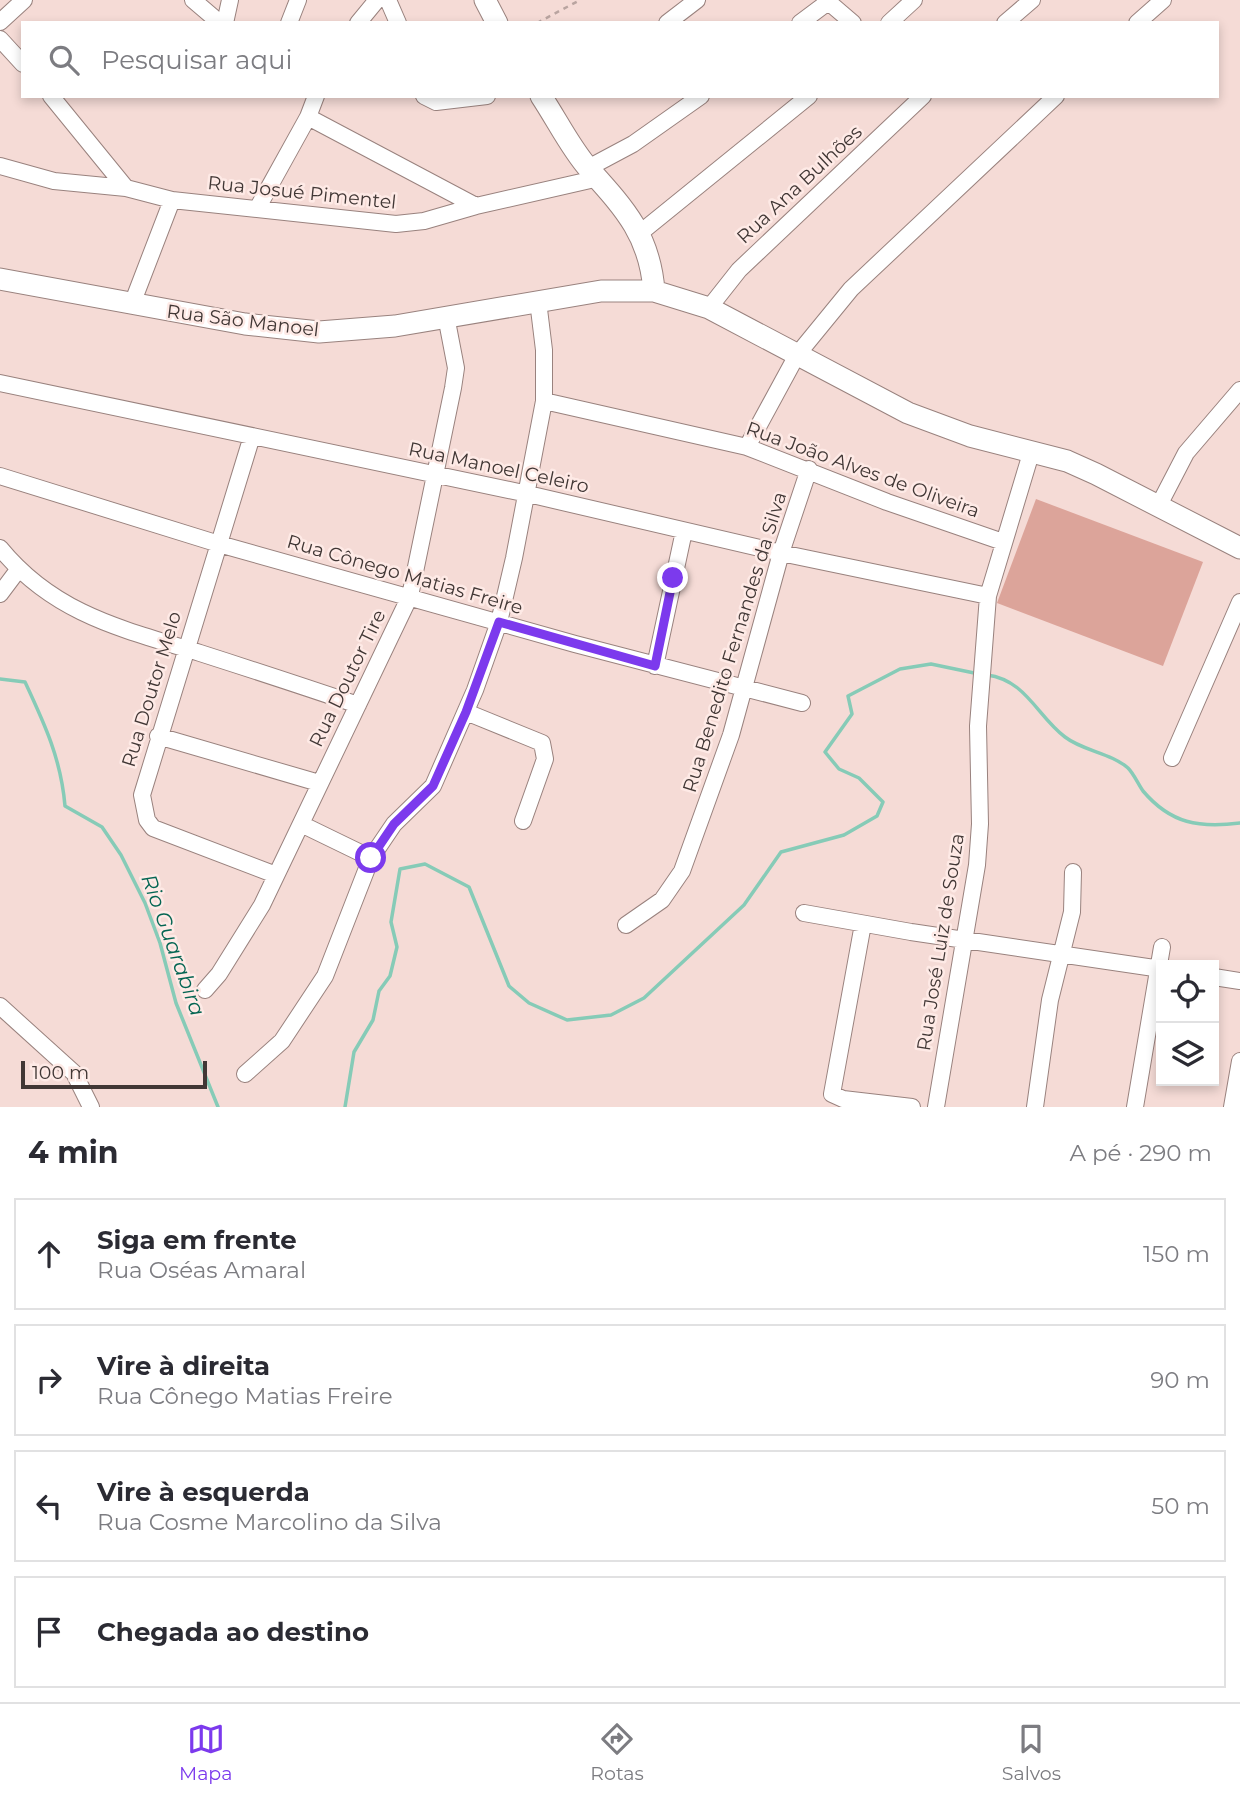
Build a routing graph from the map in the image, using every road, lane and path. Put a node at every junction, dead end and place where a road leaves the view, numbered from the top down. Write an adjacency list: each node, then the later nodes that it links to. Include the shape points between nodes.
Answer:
1 (24, 0): 27 (street)
2 (192, 0): 14 (street)
3 (230, 0): 15 (street)
4 (298, 0): 16 (street)
5 (377, 0): 17 (street)
6 (388, 0): 18 (street)
7 (485, 0): 19 (main road)
8 (580, 0): 20 (path)
9 (697, 0): 21 (street)
10 (914, 0): 24 (street)
11 (1032, 0): 25 (street)
12 (1163, 0): 26 (street)
13 (827, 1): 22 (street); 23 (street)
14 (220, 21)
15 (224, 21)
16 (290, 21)
17 (360, 21)
18 (397, 21)
19 (496, 21)
20 (541, 21)
21 (670, 21)
22 (802, 21)
23 (851, 21)
24 (890, 21)
25 (1007, 21)
26 (1139, 21)
27 (0, 22)
28 (0, 39): 29 (street)
29 (21, 62)
30 (53, 98): 42 (street)
31 (315, 98): 39 (street)
32 (428, 98): 33 (street, via 436,102)
33 (469, 98)
34 (545, 98): 41 (main road)
35 (699, 98): 41 (street, Rua Josué Pimentel)
36 (807, 98): 46 (street)
37 (921, 98): 51 (street, Rua Ana Bulhões, via 739,270)
38 (1054, 98): 53 (street, via 851,289)
39 (309, 117): 44 (street); 45 (street)
40 (0, 166): 42 (street, Rua Josué Pimentel, via 54,181)
41 (594, 173): 44 (street, Rua Josué Pimentel); 46 (main road)
42 (126, 188): 43 (street, Rua Josué Pimentel)
43 (172, 200): 45 (street, Rua Josué Pimentel); 50 (street)
44 (476, 206): 45 (street, Rua Josué Pimentel, via 396,224)
45 (257, 209)
46 (640, 233): 48 (main road, via 649,253)
47 (0, 279): 50 (main road, Rua São Manoel)
48 (654, 291): 49 (main road, Rua São Manoel, via 601,291); 51 (main road, Rua São Manoel)
49 (538, 302): 52 (main road, Rua São Manoel); 56 (street)
50 (132, 304): 52 (main road, Rua São Manoel, via 319,332 395,326)
51 (709, 308): 53 (main road, Rua São Manoel)
52 (446, 316): 61 (street, Rua Doutor Tire, via 456,368)
53 (797, 355): 58 (street); 59 (main road, Rua São Manoel, via 917,417 970,436)
54 (0, 383): 57 (street, Rua Manoel Celeiro)
55 (1240, 390): 64 (street, via 1186,453)
56 (544, 401): 58 (street, Rua João Alves de Oliveira); 63 (street)
57 (252, 436): 61 (street, Rua Manoel Celeiro); 67 (street, Rua Doutor Melo)
58 (747, 447): 60 (street, Rua João Alves de Oliveira)
59 (1032, 450): 64 (main road, Rua São Manoel); 66 (street, Rua José Luiz de Souza)
60 (809, 469): 66 (street, Rua João Alves de Oliveira, via 900,507); 70 (street, Rua Benedito Fernandes da Silva)
61 (438, 475): 63 (street, Rua Manoel Celeiro); 73 (street, Rua Doutor Tire)
62 (0, 476): 67 (street, Rua Cônego Matias Freire)
63 (528, 494): 65 (street, Rua Manoel Celeiro); 76 (street)
64 (1159, 505): 68 (main road, Rua São Manoel)
65 (684, 531): 70 (street, Rua Manoel Celeiro); 78 (street)
66 (1003, 542): 74 (street, Rua José Luiz de Souza)
67 (219, 544): 73 (street, Rua Cônego Matias Freire); 77 (street, Rua Doutor Melo)
68 (1238, 544)
69 (0, 548): 71 (street)
70 (781, 554): 74 (street, Rua Manoel Celeiro); 79 (street, Rua Benedito Fernandes da Silva)
71 (18, 570): 72 (street); 77 (street, via 83,614)
72 (0, 594)
73 (410, 596): 76 (street, Rua Cônego Matias Freire); 81 (street, Rua Doutor Tire)
74 (988, 596): 94 (street, Rua José Luiz de Souza, via 980,689 980,824)
75 (1240, 602): 84 (street)
76 (499, 622): 78 (street, Rua Cônego Matias Freire); 82 (street)
77 (186, 649): 81 (street); 83 (street, Rua Doutor Melo)
78 (655, 666): 79 (street, Rua Cônego Matias Freire)
79 (744, 690): 80 (street, Rua Cônego Matias Freire); 93 (street, Rua Benedito Fernandes da Silva, via 682,871 662,900)
80 (802, 704)
81 (358, 705): 85 (street, Rua Doutor Tire)
82 (466, 712): 86 (street, via 542,743 545,759); 88 (street, via 433,786 394,824)
83 (158, 736): 85 (street); 90 (street, Rua Doutor Melo, via 142,795 153,828)
84 (1172, 758)
85 (319, 783): 87 (street, Rua Doutor Tire)
86 (523, 821)
87 (301, 824): 88 (street); 90 (street, Rua Doutor Tire)
88 (371, 858): 105 (street, via 325,976 282,1041)
89 (1073, 872): 96 (street, via 1072,912)
90 (276, 876): 101 (street, Rua Doutor Tire, via 241,942)
91 (804, 913): 92 (street)
92 (863, 924): 94 (street); 107 (street, via 832,1094)
93 (626, 925)
94 (966, 940): 96 (street); 108 (street, Rua José Luiz de Souza)
95 (1162, 947): 97 (street)
96 (1062, 954): 98 (street); 109 (street, via 1050,1000)
97 (1161, 960)
98 (1156, 968)
99 (1219, 978): 100 (street)
100 (1240, 981)
101 (205, 990)
102 (1156, 991): 110 (street)
103 (0, 1006): 106 (street, via 74,1073)
104 (1240, 1061): 111 (street)
105 (245, 1074)
106 (91, 1107)
107 (912, 1107)
108 (936, 1107)
109 (1035, 1107)
110 (1135, 1107)
111 (1233, 1107)

